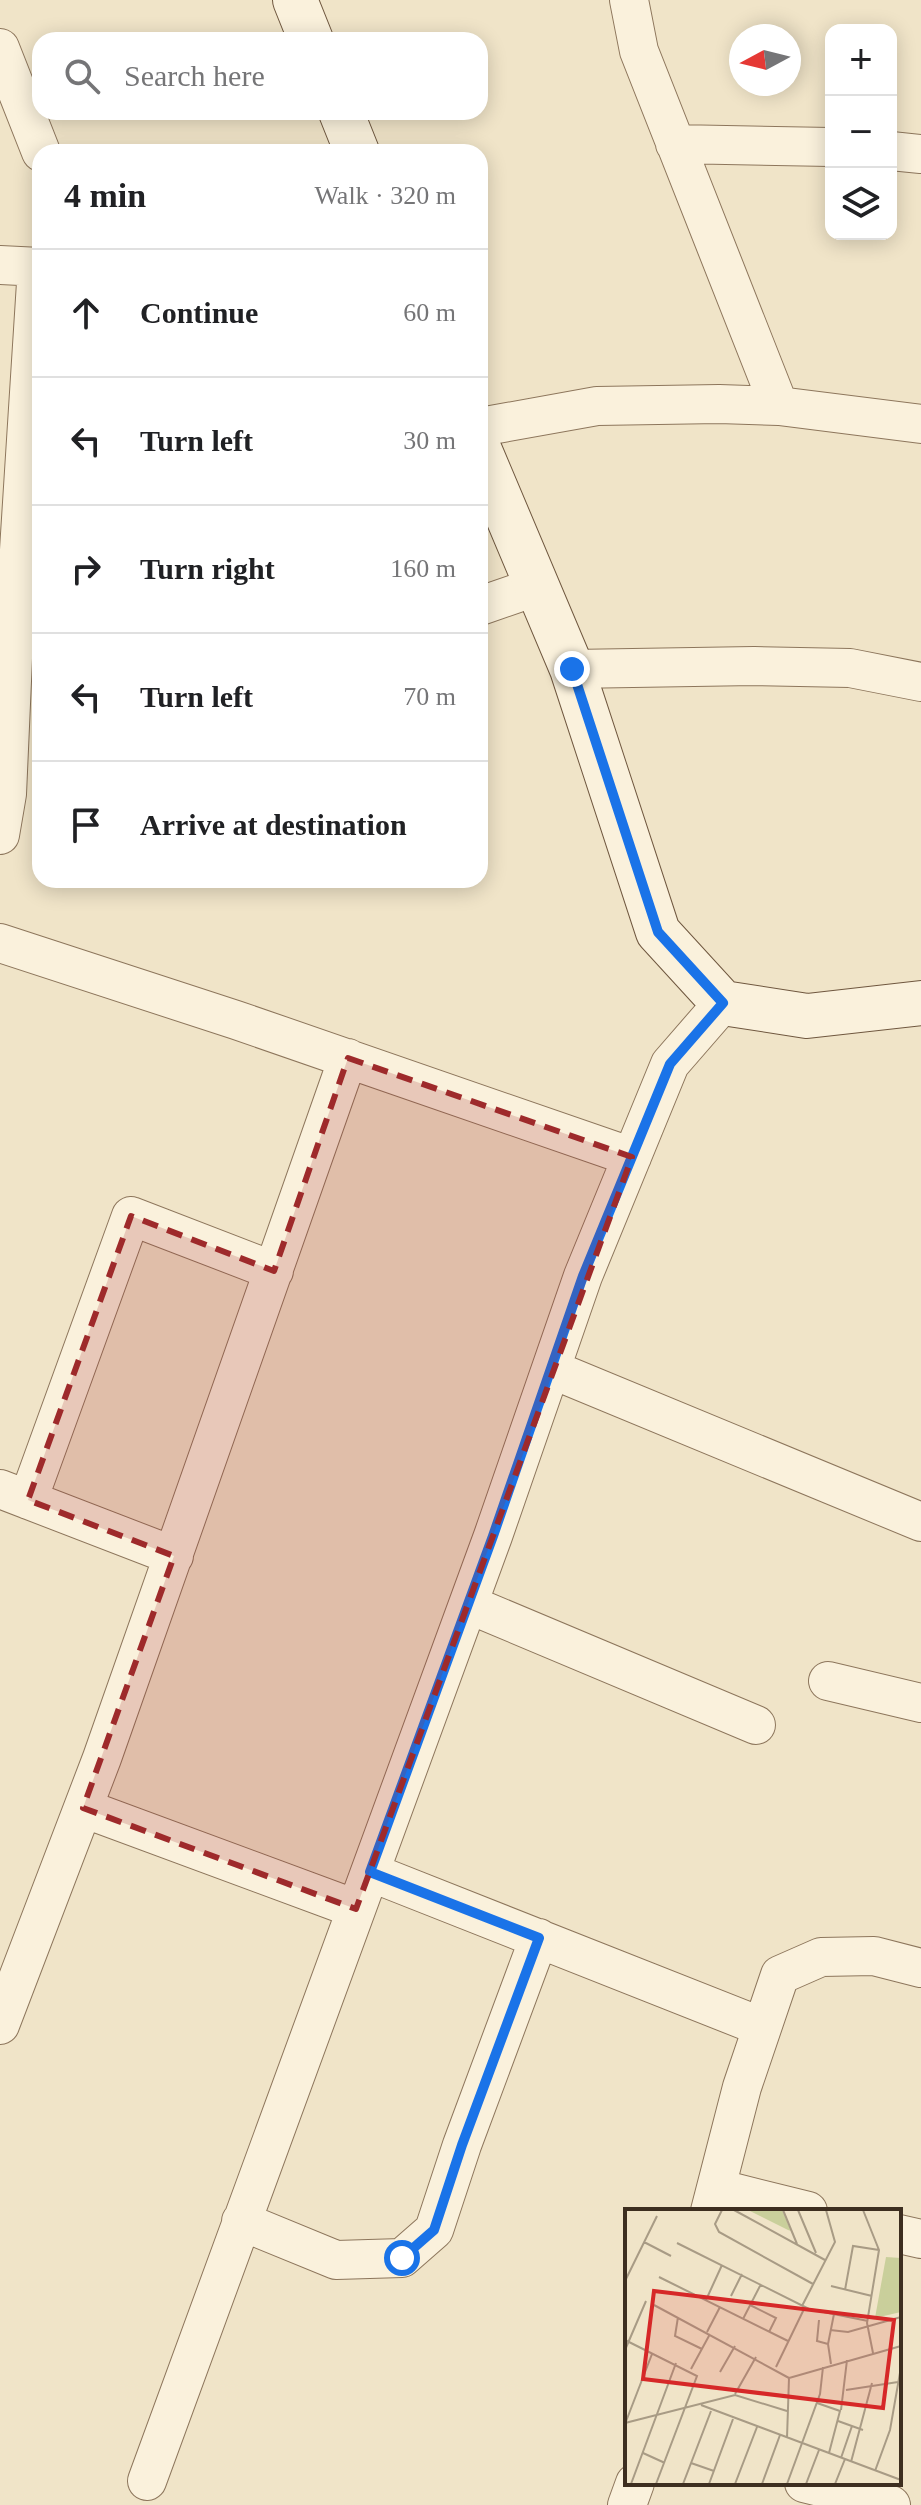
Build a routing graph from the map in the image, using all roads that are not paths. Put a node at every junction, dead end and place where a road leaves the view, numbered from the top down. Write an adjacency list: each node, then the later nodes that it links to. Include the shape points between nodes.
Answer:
1 (295, 0): 3 (street)
2 (629, 0): 8 (street, via 639,51)
3 (308, 32)
4 (0, 48): 6 (street)
5 (344, 120): 7 (street)
6 (38, 144)
7 (354, 144)
8 (675, 144): 9 (street); 14 (street)
9 (825, 147)
10 (897, 152): 11 (street)
11 (921, 154)
12 (0, 265): 13 (street)
13 (32, 267)
14 (779, 406): 15 (street); 16 (street, via 597,406)
15 (921, 424)
16 (488, 426)
17 (488, 471): 19 (street)
18 (32, 478): 21 (street)
19 (535, 587): 20 (street); 22 (street)
20 (488, 603)
21 (27, 628): 24 (street)
22 (572, 669): 23 (street, via 850,668); 26 (street, via 658,932)
23 (921, 682)
24 (0, 835)
25 (0, 943): 28 (street)
26 (723, 1003): 27 (street, via 807,1016); 29 (street, via 670,1064)
27 (921, 1003)
28 (348, 1058): 29 (street); 30 (street)
29 (632, 1157): 31 (street)
30 (274, 1271): 32 (street, via 131,1216); 34 (street)
31 (551, 1369): 33 (street); 35 (street)
32 (14, 1494): 34 (street)
33 (921, 1522)
34 (174, 1556): 39 (street)
35 (468, 1604): 38 (street); 40 (street)
36 (828, 1681): 37 (street)
37 (921, 1703)
38 (756, 1725)
39 (83, 1808): 41 (street); 43 (street)
40 (370, 1872): 41 (street); 42 (street)
41 (356, 1909): 49 (street)
42 (539, 1938): 46 (street); 49 (street, via 434,2230 402,2258 336,2260)
43 (14, 1949): 45 (street)
44 (921, 1968): 46 (street, via 874,1956 821,1957 780,1975)
45 (0, 2025)
46 (762, 2027): 47 (street)
47 (713, 2200): 48 (street)
48 (791, 2209)
49 (241, 2221): 52 (street)
50 (901, 2234): 51 (street)
51 (921, 2239)
52 (147, 2481)
53 (634, 2485): 55 (street)
54 (812, 2485): 56 (street)
55 (627, 2505)
56 (891, 2505)

